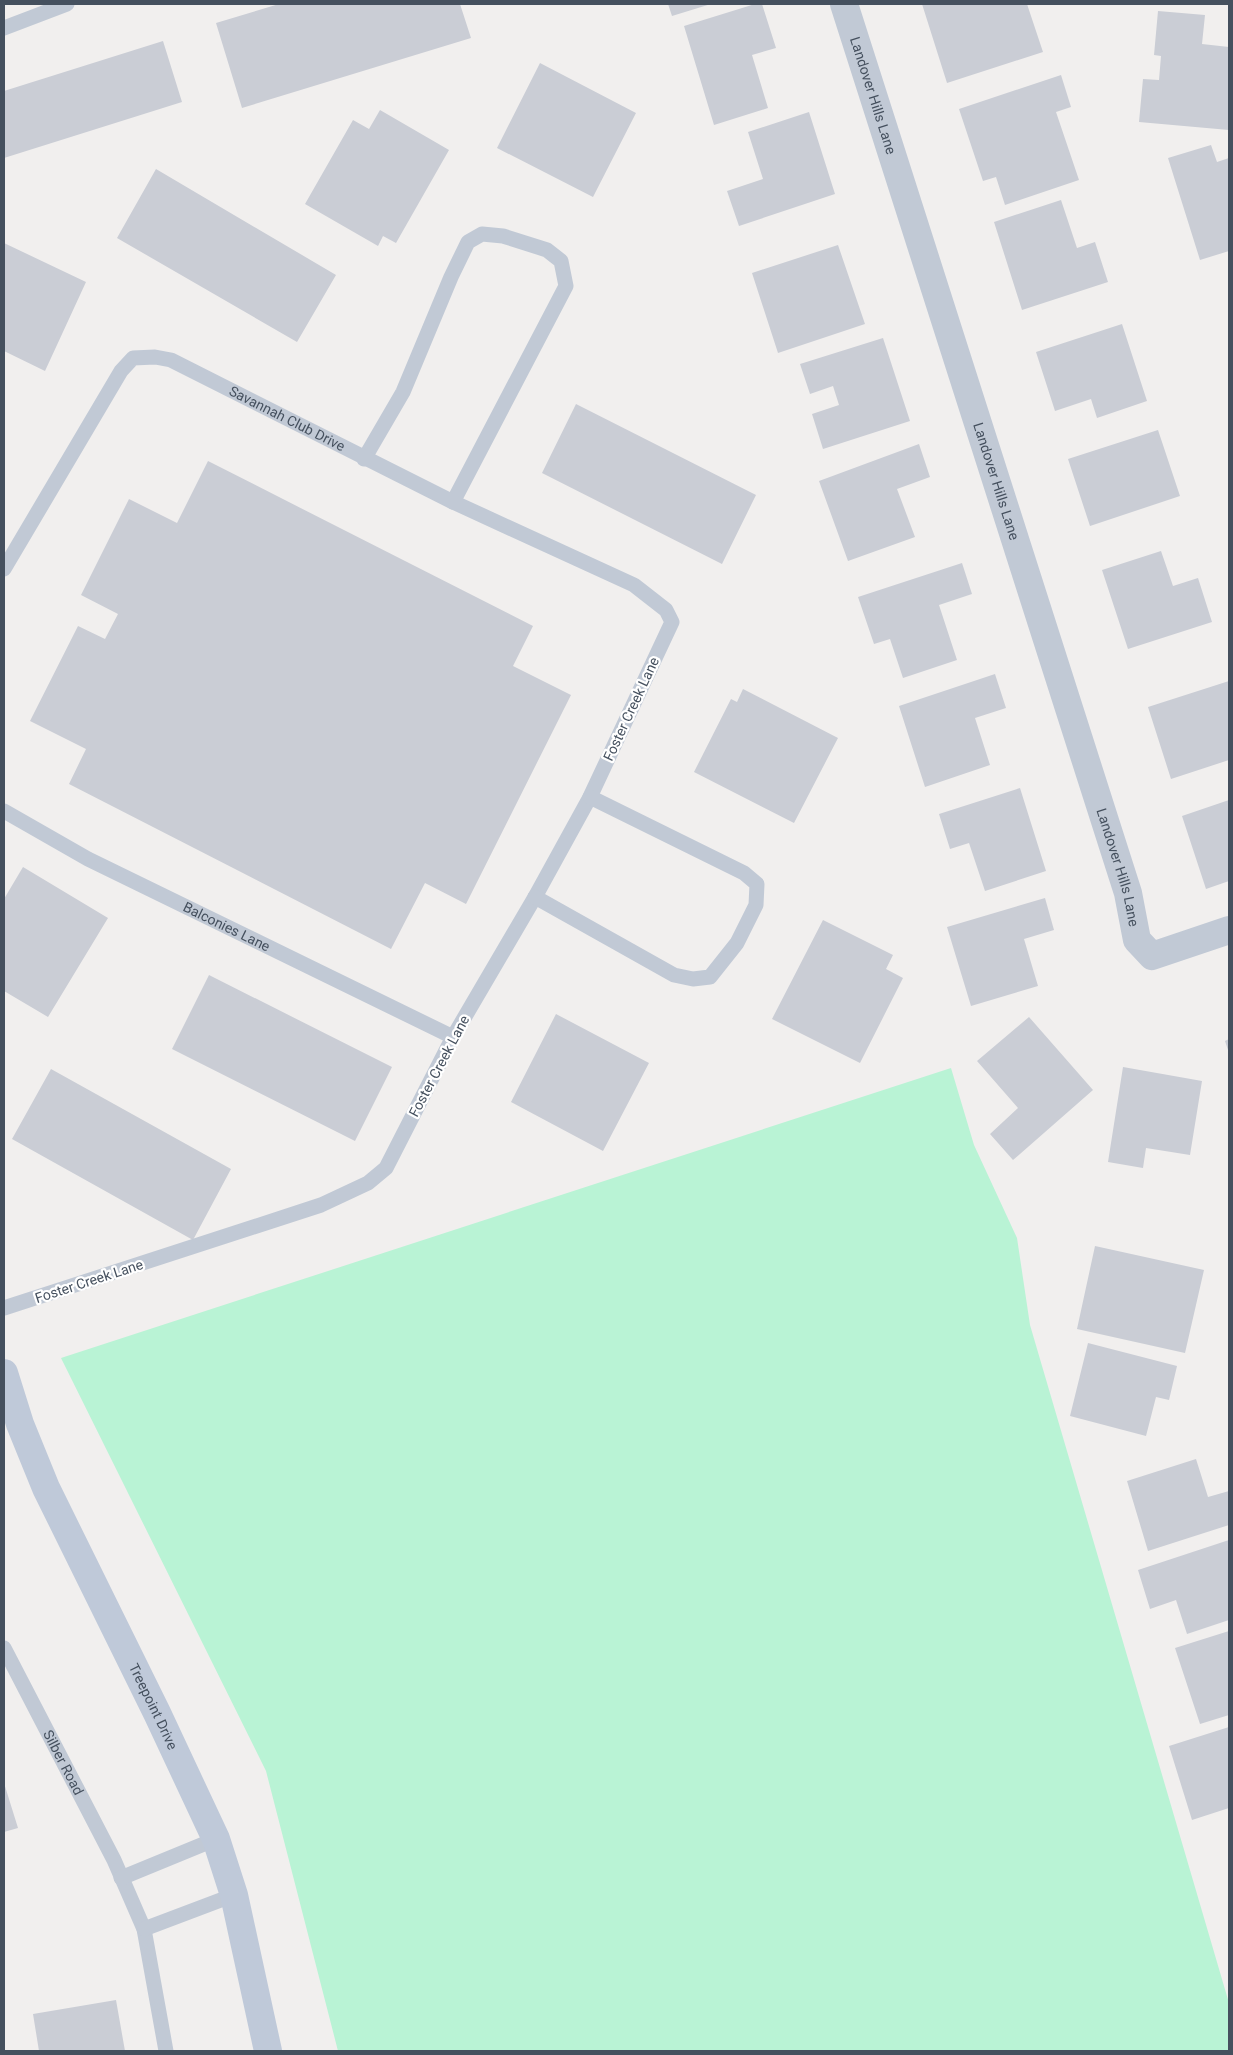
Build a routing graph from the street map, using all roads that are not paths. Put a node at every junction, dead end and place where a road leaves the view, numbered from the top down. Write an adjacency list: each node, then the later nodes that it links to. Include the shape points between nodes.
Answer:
1 (67, 4): 3 (lane)
2 (844, 4): 11 (street, Landover Hills Lane, via 1128,893 1137,940 1152,956)
3 (4, 28)
4 (364, 458): 5 (lane, Savannah Club Drive); 5 (lane, via 403,392 468,242 482,234 503,236 547,250 561,261 566,286); 6 (lane, Savannah Club Drive, via 171,360 155,356 133,358 121,371)
5 (453, 502): 7 (lane, Savannah Club Drive, via 634,585)
6 (4, 569)
7 (658, 605): 8 (lane, Foster Creek Lane, via 666,610 672,622)
8 (590, 797): 10 (lane, Foster Creek Lane); 10 (lane, via 744,872 757,884 756,905 737,943 710,977 692,979 674,975)
9 (4, 811): 12 (lane, Balconies Lane, via 88,859)
10 (535, 897): 12 (lane, Foster Creek Lane)
11 (1229, 930)
12 (453, 1037): 13 (lane, Foster Creek Lane, via 386,1168 368,1183 274,1222)
13 (4, 1308)
14 (4, 1373): 16 (street, Treepoint Drive, via 46,1488)
15 (4, 1648): 17 (lane, Silber Road)
16 (216, 1838): 17 (lane); 18 (street, Treepoint Drive)
17 (121, 1878): 19 (lane, Silber Road)
18 (234, 1895): 19 (lane); 21 (street, Treepoint Drive)
19 (144, 1930): 20 (lane, Silber Road)
20 (166, 2051)
21 (268, 2051)

